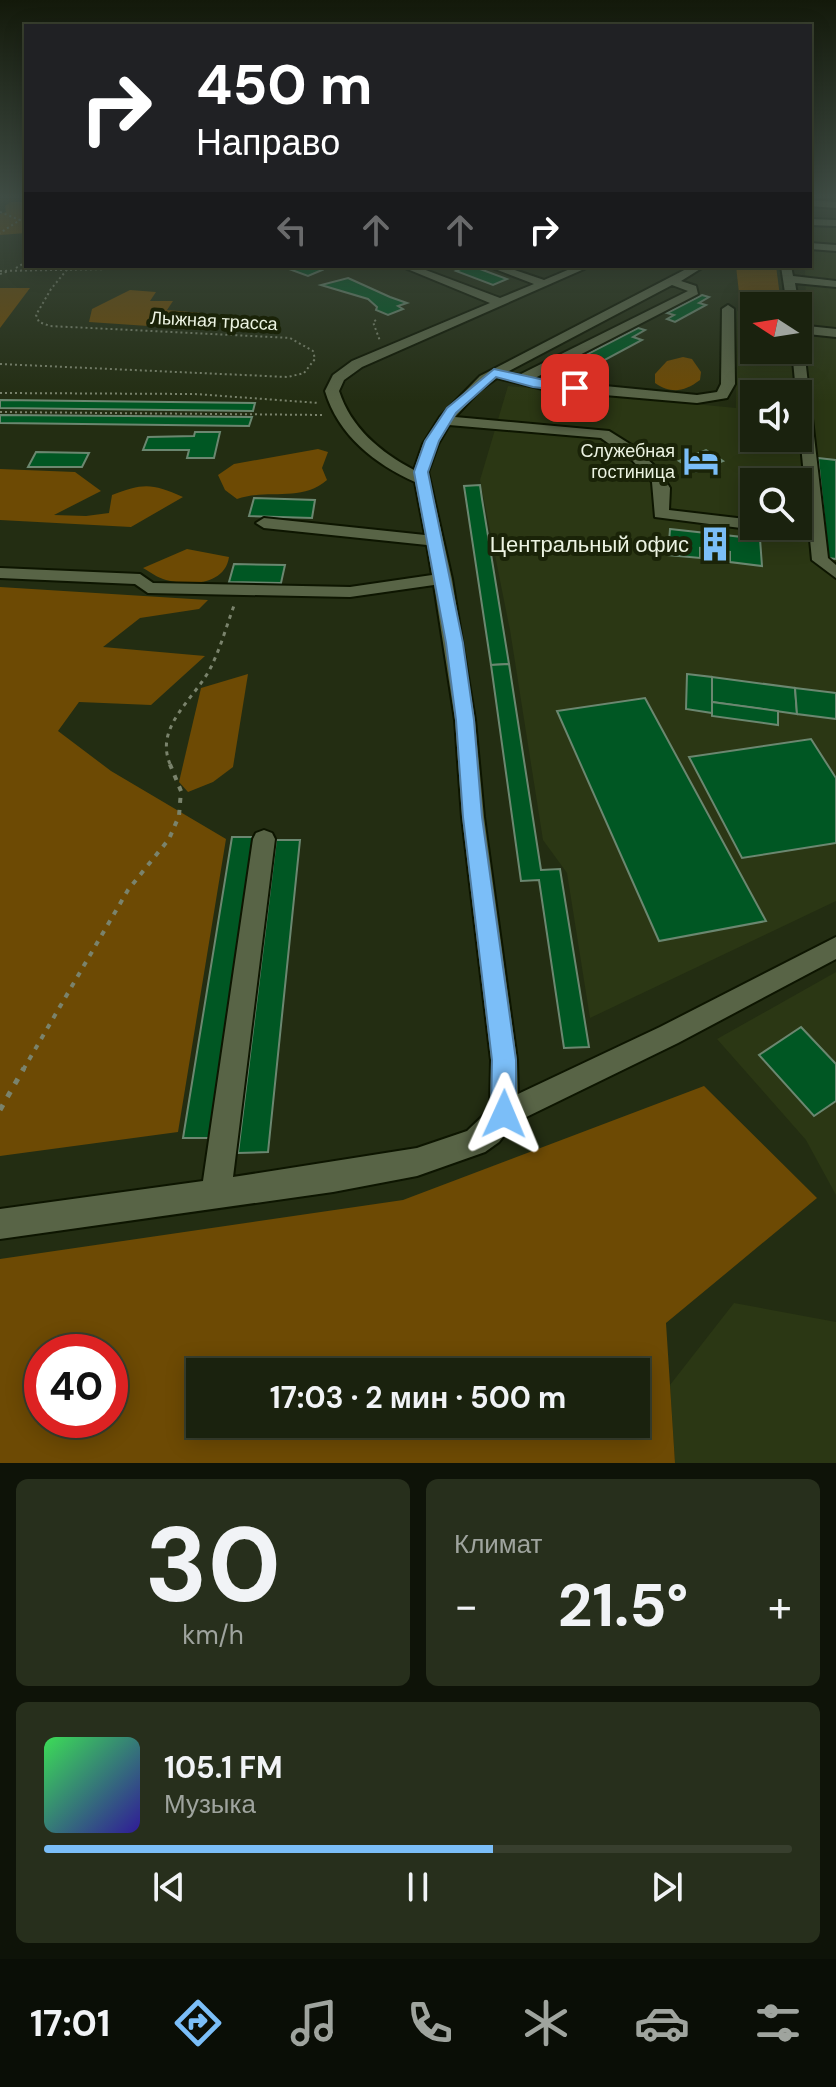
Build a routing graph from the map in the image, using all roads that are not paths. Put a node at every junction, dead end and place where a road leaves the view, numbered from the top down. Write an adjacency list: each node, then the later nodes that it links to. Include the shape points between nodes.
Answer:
1 (411, 268): 7 (street)
2 (437, 268): 7 (street)
3 (498, 268): 10 (street)
4 (581, 268): 10 (street)
5 (696, 268): 9 (street)
6 (786, 268): 8 (street)
7 (426, 273): 13 (street)
8 (789, 279): 11 (street); 12 (street)
9 (671, 281): 15 (street); 17 (street, via 694,292)
10 (544, 284): 13 (street)
11 (836, 284)
12 (791, 292)
13 (499, 302): 23 (street, via 357,364 338,378 332,391 338,411 389,463)
14 (728, 309): 21 (street, via 728,384 715,398 547,386)
15 (593, 321): 17 (street); 20 (street)
16 (812, 330): 18 (street)
17 (619, 331): 21 (street)
18 (836, 333)
19 (800, 364): 28 (street, via 820,560)
20 (494, 373): 21 (street); 22 (street, via 459,401)
21 (522, 379)
22 (445, 420): 23 (street, via 426,453); 25 (street, via 604,434 621,443 658,480 661,514)
23 (421, 479): 26 (street)
24 (264, 523): 26 (street)
25 (740, 523)
26 (435, 541): 29 (street)
27 (0, 573): 29 (street, via 140,579 148,588 240,591 350,592)
28 (836, 573)
29 (443, 579): 32 (street, via 494,967)
30 (264, 839): 33 (street)
31 (836, 947): 32 (street)
32 (504, 1114): 33 (street, via 475,1142 417,1162)
33 (216, 1194): 34 (street)
34 (0, 1224)

